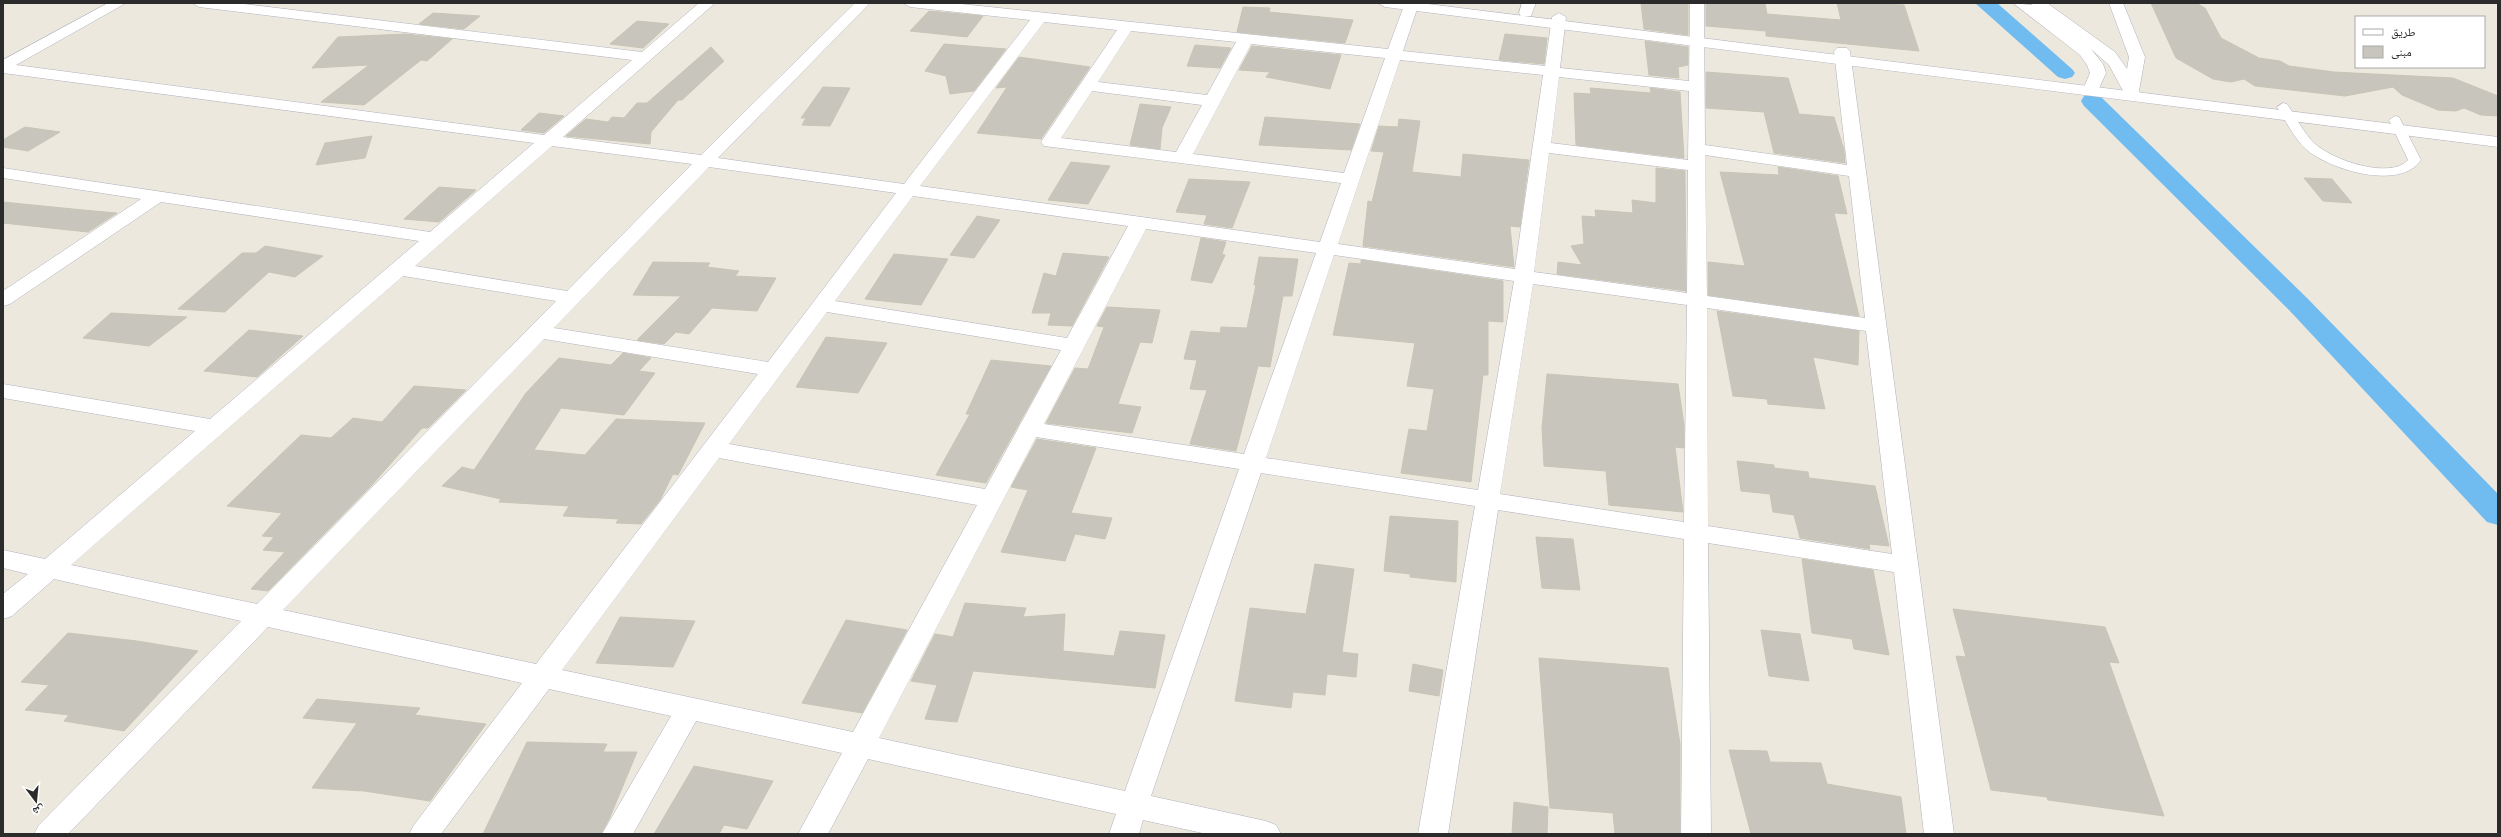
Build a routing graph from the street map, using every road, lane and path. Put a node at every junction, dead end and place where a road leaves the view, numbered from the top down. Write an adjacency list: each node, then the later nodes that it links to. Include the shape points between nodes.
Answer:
1 (119, 3): 25 (street)
2 (199, 3): 13 (street)
3 (708, 3): 22 (street)
4 (863, 3): 40 (street)
5 (910, 3): 15 (street)
6 (1385, 3): 12 (street)
7 (1448, 3): 14 (street)
8 (1697, 3): 19 (street)
9 (2020, 3): 23 (street, via 2085,52)
10 (2038, 3): 24 (street, via 2090,39)
11 (2116, 3): 30 (street, via 2137,56)
12 (1412, 5): 16 (street); 20 (street)
13 (259, 6): 22 (street)
14 (1527, 8): 16 (street)
15 (1040, 17): 17 (street); 44 (street)
16 (1558, 21): 19 (street); 26 (street)
17 (1127, 26): 18 (street); 27 (street)
18 (1246, 39): 20 (street); 31 (street)
19 (1699, 39): 21 (street); 28 (street)
20 (1394, 55): 26 (street); 43 (street)
21 (1843, 56): 29 (street); 41 (street)
22 (646, 57): 35 (street)
23 (2093, 61): 24 (street); 29 (street, via 2098,73)
24 (2116, 63): 30 (street)
25 (3, 67): 35 (street)
26 (1551, 72): 28 (street); 37 (street)
27 (1088, 86): 31 (street); 38 (street, via 1050,142)
28 (1698, 87): 39 (street)
29 (2092, 88): 30 (street)
30 (2131, 92): 32 (street)
31 (1213, 101): 38 (street)
32 (2286, 112): 33 (street); 33 (lane, via 2310,146 2321,154 2372,171 2403,170 2412,166 2415,160)
33 (2398, 125): 34 (street); 36 (street)
34 (2498, 132)
35 (548, 140): 40 (street); 47 (street)
36 (2498, 142)
37 (1541, 147): 39 (street); 50 (street)
38 (1182, 158): 43 (street)
39 (1698, 158): 41 (street); 53 (street)
40 (705, 161): 44 (street); 51 (street)
41 (1857, 172): 55 (street)
42 (3, 173): 45 (street)
43 (1351, 179): 48 (street)
44 (908, 190): 46 (street); 54 (street)
45 (157, 197): 47 (street); 52 (street)
46 (1140, 222): 48 (street); 57 (street)
47 (434, 238): 49 (street)
48 (1327, 249): 50 (street); 63 (street)
49 (399, 269): 51 (street); 60 (street)
50 (1524, 277): 53 (street); 65 (street)
51 (572, 298): 56 (street)
52 (3, 300)
53 (1696, 301): 55 (street); 66 (street)
54 (821, 305): 57 (street); 58 (street)
55 (1876, 326): 68 (street)
56 (539, 332): 58 (street); 71 (street)
57 (1074, 346): 61 (street)
58 (772, 369): 62 (street)
59 (3, 391): 60 (street)
60 (214, 427): 69 (street)
61 (1030, 428): 63 (street); 64 (street)
62 (712, 449): 64 (street); 72 (street)
63 (1252, 463): 65 (street); 75 (street)
64 (992, 499): 74 (street)
65 (1488, 499): 66 (street); 82 (street)
66 (1696, 531): 68 (street); 83 (street)
67 (3, 559): 69 (street)
68 (1906, 566): 84 (street)
69 (49, 569): 70 (street); 71 (street)
70 (3, 609)
71 (263, 616): 72 (street); 76 (street)
72 (541, 676): 73 (street); 77 (street)
73 (689, 709): 74 (street); 78 (street)
74 (860, 745): 75 (street); 79 (street)
75 (1134, 805): 80 (street); 81 (street)
76 (49, 834)
77 (424, 834)
78 (617, 834)
79 (813, 834)
80 (1124, 834)
81 (1266, 834)
82 (1433, 834)
83 (1696, 834)
84 (1939, 834)

